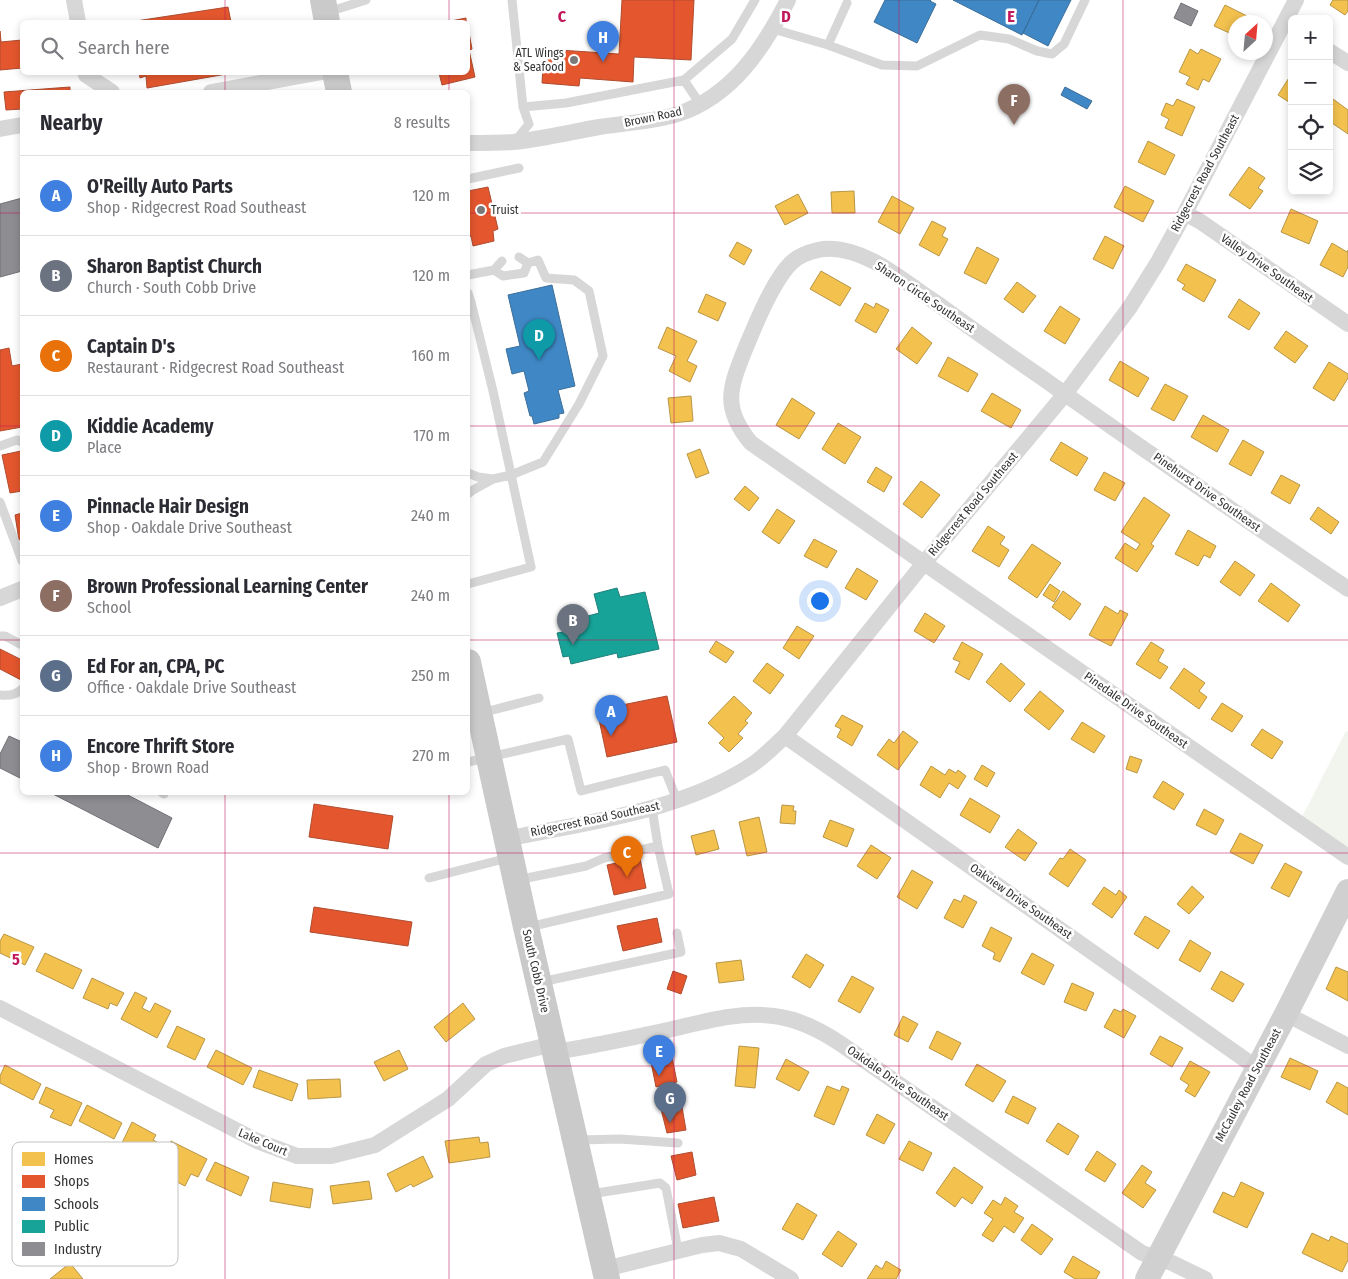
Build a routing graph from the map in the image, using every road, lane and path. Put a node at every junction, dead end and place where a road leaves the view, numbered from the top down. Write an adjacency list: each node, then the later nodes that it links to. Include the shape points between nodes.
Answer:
1 (74, 0): 11 (street)
2 (366, 0): 9 (lane)
3 (512, 0): 25 (lane)
4 (755, 0): 20 (lane, via 732,39)
5 (788, 0): 13 (street, Brown Road)
6 (1085, 0): 14 (lane, via 1064,44 1052,54 1009,39 980,35 917,66 882,65)
7 (1296, 0): 10 (street, Ridgecrest Road Southeast)
8 (846, 3): 14 (lane)
9 (325, 12)
10 (1292, 15)
11 (78, 20)
12 (1288, 26): 32 (street, Ridgecrest Road Southeast)
13 (773, 29): 14 (lane); 24 (street, Brown Road, via 750,64 721,91)
14 (828, 45)
15 (1333, 54): 16 (street)
16 (1348, 63)
17 (86, 75): 21 (street)
18 (305, 75): 22 (street)
19 (336, 75): 23 (main road)
20 (684, 80): 24 (lane); 25 (lane, via 566,103)
21 (109, 90)
22 (222, 90)
23 (339, 90)
24 (700, 104): 28 (street, Brown Road, via 678,114 642,122)
25 (523, 106): 28 (lane, via 529,124)
26 (20, 125): 27 (street)
27 (0, 129)
28 (514, 142): 29 (street, Brown Road)
29 (470, 144)
30 (519, 168): 31 (lane)
31 (470, 179)
32 (1185, 213): 39 (street, Valley Drive Southeast); 40 (street, Ridgecrest Road Southeast, via 1130,307)
33 (519, 257): 35 (lane)
34 (502, 261): 36 (lane)
35 (528, 263): 36 (lane, via 524,273 503,276); 44 (lane, via 538,260 546,278 574,280 589,291 603,356 579,404 543,462)
36 (494, 270): 37 (lane)
37 (470, 275)
38 (470, 303): 44 (lane)
39 (1348, 324)
40 (1065, 394): 49 (street, Ridgecrest Road Southeast); 49 (street, Sharon Circle Southeast, via 894,274 859,254 818,250 800,256 783,273 737,372 731,398 736,423 762,452); 51 (street, Pinehurst Drive Southeast)
41 (20, 441): 42 (lane)
42 (0, 446)
43 (470, 474): 45 (lane)
44 (511, 475): 45 (lane); 50 (lane, via 531,567)
45 (493, 479): 46 (lane)
46 (470, 492)
47 (0, 502): 48 (lane)
48 (20, 556)
49 (924, 563): 61 (street, Ridgecrest Road Southeast); 66 (street, Pinedale Drive Southeast)
50 (470, 583)
51 (1348, 589)
52 (20, 591): 53 (street)
53 (0, 598)
54 (0, 636): 55 (lane)
55 (20, 644)
56 (470, 676): 60 (main road, South Cobb Drive)
57 (20, 691): 58 (lane)
58 (0, 695)
59 (539, 698): 60 (lane)
60 (479, 713): 62 (main road, South Cobb Drive)
61 (785, 736): 63 (street, Ridgecrest Road Southeast, via 749,767); 77 (street, Oakview Drive Southeast)
62 (478, 760): 63 (lane, via 568,739 581,791 665,770); 67 (main road, South Cobb Drive)
63 (677, 800): 64 (street, Ridgecrest Road Southeast)
64 (652, 808): 65 (lane); 67 (street, Ridgecrest Road Southeast)
65 (658, 846): 67 (lane, via 604,858 586,866); 70 (lane, via 669,894)
66 (1348, 857)
67 (511, 859): 68 (lane); 70 (main road, South Cobb Drive)
68 (429, 878)
69 (1348, 890): 74 (street, McCauley Road Southeast)
70 (526, 927): 72 (main road, South Cobb Drive)
71 (677, 933): 72 (lane, via 681,952)
72 (539, 982): 76 (main road, South Cobb Drive)
73 (0, 1008): 76 (street, Lake Court, via 257,1141 297,1156 331,1156 375,1145 448,1099 486,1064 504,1056)
74 (1286, 1014): 75 (street); 77 (street, McCauley Road Southeast)
75 (1348, 1046)
76 (554, 1048): 78 (main road, South Cobb Drive); 82 (street, Oakdale Drive Southeast, via 600,1045 740,1015 774,1015 810,1025 1142,1253)
77 (1257, 1068): 82 (street, McCauley Road Southeast)
78 (576, 1140): 79 (lane, via 620,1138); 80 (main road, South Cobb Drive)
79 (678, 1143)
80 (588, 1194): 81 (lane, via 660,1183 666,1188); 84 (main road, South Cobb Drive)
81 (678, 1250): 83 (street, via 719,1243 741,1249); 84 (street)
82 (1158, 1258): 86 (street, McCauley Road Southeast); 87 (street, Oakdale Drive Southeast)
83 (771, 1273): 85 (street)
84 (606, 1274)
85 (791, 1279)
86 (1147, 1279)
87 (1205, 1279)

